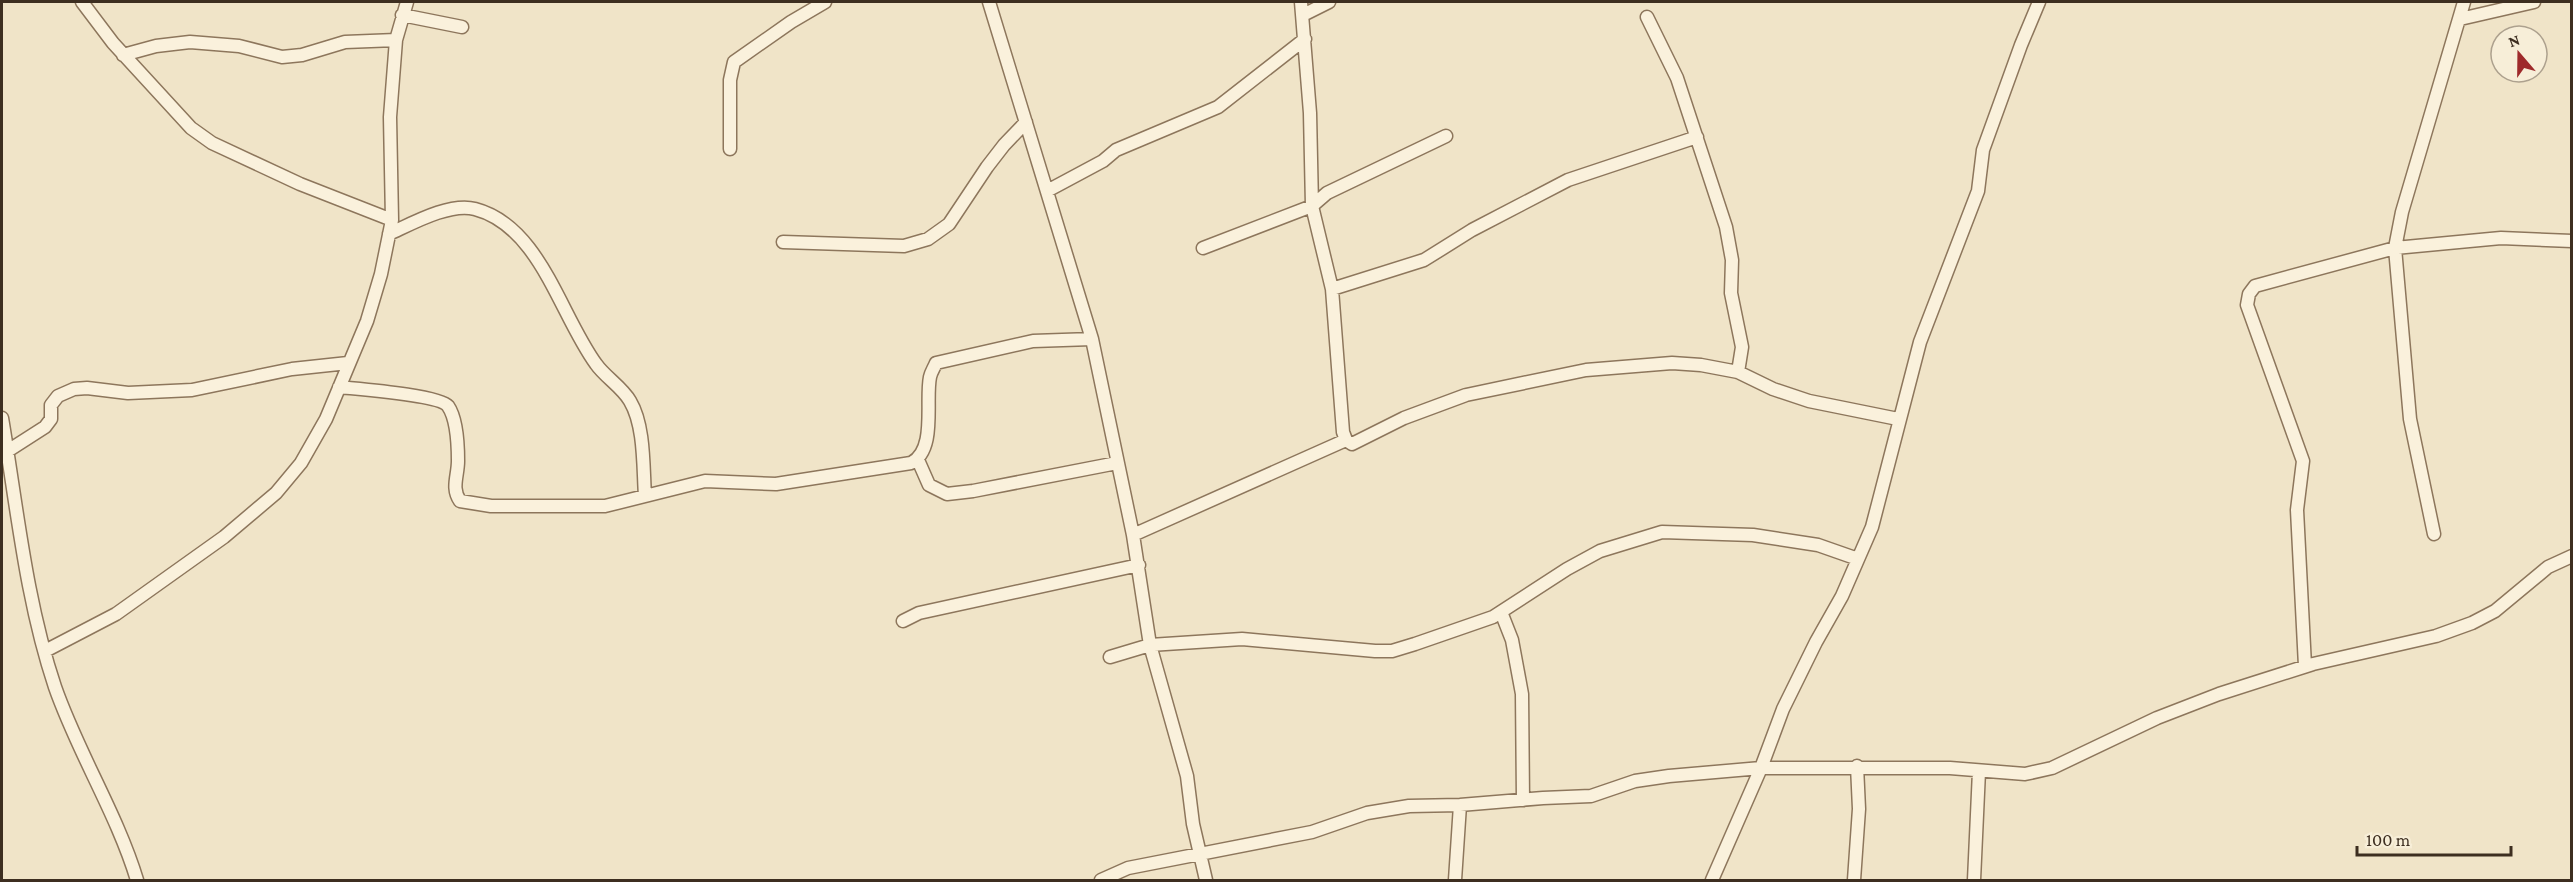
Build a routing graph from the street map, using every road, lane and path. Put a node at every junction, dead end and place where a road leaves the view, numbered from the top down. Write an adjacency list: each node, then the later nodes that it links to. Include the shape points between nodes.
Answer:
1 (82, 2): 17 (street)
2 (407, 2): 10 (street)
3 (825, 2): 21 (street, via 734,62 730,81)
4 (988, 2): 18 (street)
5 (1301, 2): 11 (street)
6 (1329, 2): 11 (street)
7 (2039, 2): 36 (street, via 1983,150 1978,191 1920,342)
8 (2464, 2): 13 (street)
9 (2534, 2): 13 (street)
10 (402, 15): 14 (street); 16 (street)
11 (1302, 15): 15 (street)
12 (1647, 17): 20 (street, via 1677,78)
13 (2460, 20): 29 (street, via 2443,67)
14 (462, 27)
15 (1305, 39): 22 (street, via 1218,107 1126,145); 23 (street)
16 (396, 40): 17 (street, via 345,42 282,57 239,46 190,42); 24 (street, via 390,117)
17 (123, 55): 24 (street, via 191,128 212,143 300,184)
18 (1026, 122): 22 (street); 27 (street, via 987,167 950,224 928,239 904,246)
19 (1446, 136): 23 (street, via 1328,193)
20 (1697, 137): 30 (street, via 1568,180 1424,260); 33 (street, via 1726,227 1732,260 1731,293 1742,346)
21 (730, 149)
22 (1047, 191): 31 (street)
23 (1312, 206): 28 (street); 30 (street)
24 (392, 220): 25 (street)
25 (389, 234): 32 (street, via 367,321); 41 (street, via 445,210 473,208 502,219 533,253 596,364 630,401 642,445)
26 (2571, 241): 29 (street, via 2501,238)
27 (783, 242)
28 (1203, 248)
29 (2395, 248): 42 (street, via 2410,419); 52 (street, via 2255,286 2249,294 2247,306 2303,461 2297,510)
30 (1332, 289): 37 (street, via 1342,432)
31 (1092, 339): 39 (street, via 1034,341 936,363 930,376 928,432); 40 (street)
32 (348, 363): 34 (street); 38 (street, via 292,369 192,390 128,393 74,389 58,396 51,405 51,419 45,427)
33 (1738, 372): 36 (street, via 1809,401); 37 (street, via 1672,363 1586,370 1466,395 1404,418 1352,444)
34 (339, 387): 41 (street, via 447,404 457,441 459,463 454,486 460,501 492,506 604,506); 50 (street, via 301,463 276,493 224,537 116,614)
35 (2, 418): 38 (street)
36 (1898, 419): 45 (street, via 1872,527)
37 (1346, 440): 43 (street)
38 (5, 453): 50 (street)
39 (918, 459): 40 (street, via 929,485 947,494); 41 (street, via 776,484 705,481)
40 (1117, 463): 43 (street)
41 (645, 496)
42 (2434, 534)
43 (1133, 535): 46 (street)
44 (2571, 556): 52 (street, via 2548,567 2495,611 2472,623 2436,636)
45 (1858, 559): 47 (street, via 1818,545 1753,535 1662,532 1600,551); 54 (street, via 1783,709)
46 (1139, 565): 48 (street, via 919,613); 49 (street)
47 (1501, 612): 49 (street, via 1449,634 1392,651 1242,639); 56 (street, via 1512,640 1522,694)
48 (903, 621)
49 (1150, 645): 51 (street); 58 (street, via 1187,776)
50 (45, 651): 59 (street, via 65,711)
51 (1110, 657)
52 (2305, 666): 55 (street, via 2178,709 2052,768 2025,774)
53 (1857, 766): 54 (street); 55 (street); 64 (street, via 1859,809)
54 (1761, 768): 56 (street, via 1669,776 1591,796); 63 (street)
55 (1979, 771): 65 (street)
56 (1523, 800): 57 (street)
57 (1460, 806): 58 (street, via 1409,806 1366,813 1312,832); 62 (street)
58 (1200, 854): 60 (street, via 1128,868); 61 (street)
59 (137, 880)
60 (1101, 880)
61 (1206, 880)
62 (1455, 880)
63 (1712, 880)
64 (1854, 880)
65 (1974, 880)

